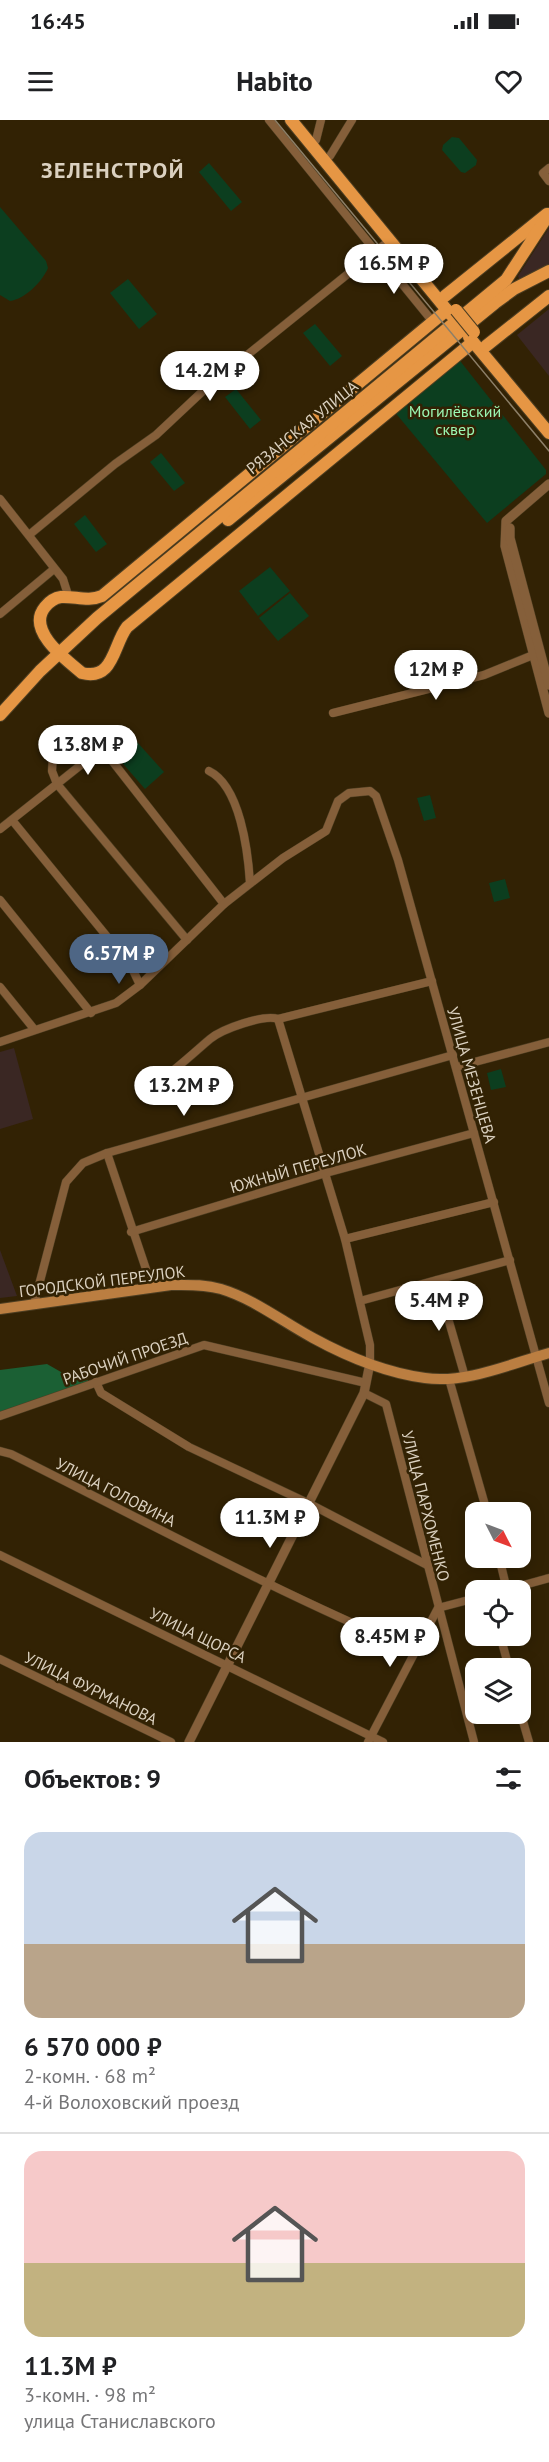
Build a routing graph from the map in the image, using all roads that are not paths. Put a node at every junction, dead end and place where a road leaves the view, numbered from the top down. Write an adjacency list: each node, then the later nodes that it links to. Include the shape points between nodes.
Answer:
1 (269, 120): 12 (street)
2 (291, 120): 7 (main road)
3 (300, 120): 6 (main road)
4 (321, 120): 6 (street)
5 (352, 120): 7 (street)
6 (316, 140): 7 (main road)
7 (328, 158): 11 (main road); 14 (main road)
8 (549, 168): 9 (street, via 543,173)
9 (549, 181)
10 (549, 214): 14 (main road); 26 (main road, РЯЗАНСКАЯ УЛИЦА, via 506,280)
11 (390, 240): 12 (street); 16 (main road)
12 (375, 251): 17 (street); 24 (street, via 205,389 156,435)
13 (549, 271): 30 (main road, РЯЗАНСКАЯ УЛИЦА, via 514,289 102,624)
14 (445, 296): 16 (main road)
15 (549, 296): 19 (main road)
16 (451, 312): 17 (main road); 18 (main road, bridge)
17 (433, 322): 27 (main road)
18 (472, 337): 19 (main road); 21 (main road); 30 (main road, via 127,627 104,670 90,675 82,673)
19 (486, 346): 20 (main road)
20 (549, 423)
21 (549, 433)
22 (549, 484): 31 (street, via 506,521)
23 (0, 499): 24 (street)
24 (29, 535): 25 (street)
25 (54, 569): 28 (street, via 63,579); 29 (street)
26 (129, 591): 27 (main road); 30 (main road, РЯЗАНСКАЯ УЛИЦА)
27 (102, 596): 28 (main road)
28 (69, 598): 30 (main road, via 52,600 39,621 45,636)
29 (0, 613)
30 (60, 652): 35 (main road, РЯЗАНСКАЯ УЛИЦА)
31 (537, 653): 32 (street); 33 (street, via 484,675); 34 (street)
32 (549, 685)
33 (333, 713)
34 (549, 713)
35 (0, 715)
36 (53, 755): 38 (street, via 52,771)
37 (209, 771): 41 (street, via 217,775 233,800 245,834)
38 (57, 784): 39 (street); 43 (street, via 102,748); 44 (street)
39 (12, 820): 40 (street); 46 (street, via 131,966)
40 (0, 829)
41 (250, 883): 43 (street); 45 (street, УЛИЦА МЕЗЕНЦЕВА, via 326,831 338,801 349,793 362,790 376,796)
42 (0, 900): 48 (street)
43 (225, 904): 44 (street)
44 (187, 940): 46 (street)
45 (432, 981): 49 (street); 53 (street, УЛИЦА МЕЗЕНЦЕВА)
46 (140, 985): 48 (street, via 116,1003)
47 (0, 987): 50 (street)
48 (91, 1013): 50 (street)
49 (278, 1019): 55 (street, via 239,1024 211,1038); 56 (street)
50 (34, 1029): 51 (street)
51 (0, 1042)
52 (549, 1042): 54 (street)
53 (453, 1055): 54 (street, УЛИЦА МЕЗЕНЦЕВА); 56 (street)
54 (456, 1067): 57 (street, УЛИЦА МЕЗЕНЦЕВА)
55 (170, 1073)
56 (302, 1097): 58 (street); 59 (street)
57 (474, 1134): 59 (street, ЮЖНЫЙ ПЕРЕУЛОК); 60 (street, УЛИЦА МЕЗЕНЦЕВА)
58 (107, 1153): 61 (street); 67 (street, via 83,1163 66,1182)
59 (326, 1173): 61 (street, ЮЖНЫЙ ПЕРЕУЛОК); 62 (street)
60 (494, 1202): 62 (street); 63 (street, УЛИЦА МЕЗЕНЦЕВА)
61 (131, 1232): 65 (street)
62 (345, 1239): 66 (street)
63 (510, 1260): 64 (street); 70 (street, УЛИЦА МЕЗЕНЦЕВА)
64 (437, 1280): 66 (street); 72 (street)
65 (152, 1287): 67 (main road, ГОРОДСКОЙ ПЕРЕУЛОК); 71 (main road, ГОРОДСКОЙ ПЕРЕУЛОК, via 219,1288)
66 (360, 1301): 71 (street)
67 (34, 1304): 68 (main road, ГОРОДСКОЙ ПЕРЕУЛОК)
68 (0, 1309)
69 (549, 1353): 70 (main road, ГОРОДСКОЙ ПЕРЕУЛОК)
70 (536, 1357): 72 (main road, ГОРОДСКОЙ ПЕРЕУЛОК); 76 (street, УЛИЦА МЕЗЕНЦЕВА)
71 (370, 1363): 73 (main road, ГОРОДСКОЙ ПЕРЕУЛОК, via 425,1378); 75 (street)
72 (465, 1377): 73 (main road, ГОРОДСКОЙ ПЕРЕУЛОК)
73 (449, 1379): 79 (street)
74 (96, 1382): 75 (street, РАБОЧИЙ ПРОЕЗД, via 204,1345); 77 (street, РАБОЧИЙ ПРОЕЗД); 80 (street, via 101,1394 189,1447)
75 (365, 1388): 80 (street); 82 (street, УЛИЦА ПАРХОМЕНКО, via 386,1404)
76 (549, 1403)
77 (0, 1416)
78 (0, 1451): 85 (street, УЛИЦА ГОЛОВИНА)
79 (484, 1502)
80 (308, 1503): 82 (street); 85 (street)
81 (0, 1555): 90 (street, УЛИЦА ЩОРСА)
82 (427, 1565): 87 (street, УЛИЦА ПАРХОМЕНКО)
83 (549, 1578): 84 (street)
84 (531, 1583)
85 (267, 1586): 88 (street, УЛИЦА ГОЛОВИНА); 90 (street)
86 (465, 1601): 87 (street)
87 (438, 1608): 88 (street); 96 (street, УЛИЦА ПАРХОМЕНКО)
88 (414, 1650): 92 (street)
89 (0, 1659): 93 (street, УЛИЦА ФУРМАНОВА)
90 (228, 1665): 92 (street, УЛИЦА ЩОРСА); 94 (street)
91 (524, 1724): 97 (street)
92 (369, 1739): 95 (street, УЛИЦА ЩОРСА)
93 (171, 1742)
94 (189, 1742)
95 (383, 1742)
96 (474, 1742)
97 (529, 1742)

